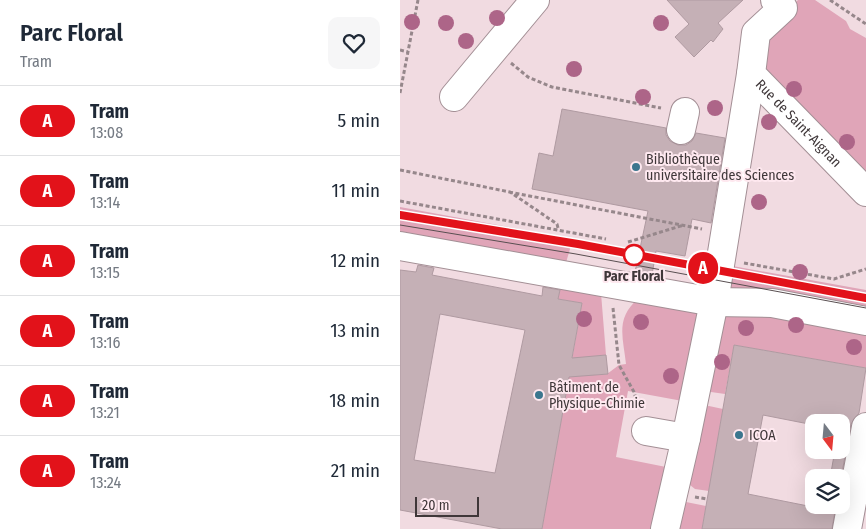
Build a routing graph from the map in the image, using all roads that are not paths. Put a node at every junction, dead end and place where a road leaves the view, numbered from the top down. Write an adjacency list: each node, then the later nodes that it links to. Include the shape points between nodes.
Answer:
1 (535, 0): 4 (lane)
2 (775, 0): 3 (lane, Rue de Saint-Aignan, via 782,8 756,33)
3 (751, 74): 5 (lane, Rue de Saint-Aignan); 7 (lane)
4 (454, 97)
5 (866, 192)
6 (400, 246): 7 (lane)
7 (714, 302): 8 (lane, via 772,303); 11 (lane)
8 (866, 320)
9 (866, 428): 13 (lane)
10 (646, 431): 11 (lane)
11 (686, 438): 12 (lane)
12 (665, 529)
13 (846, 529)

